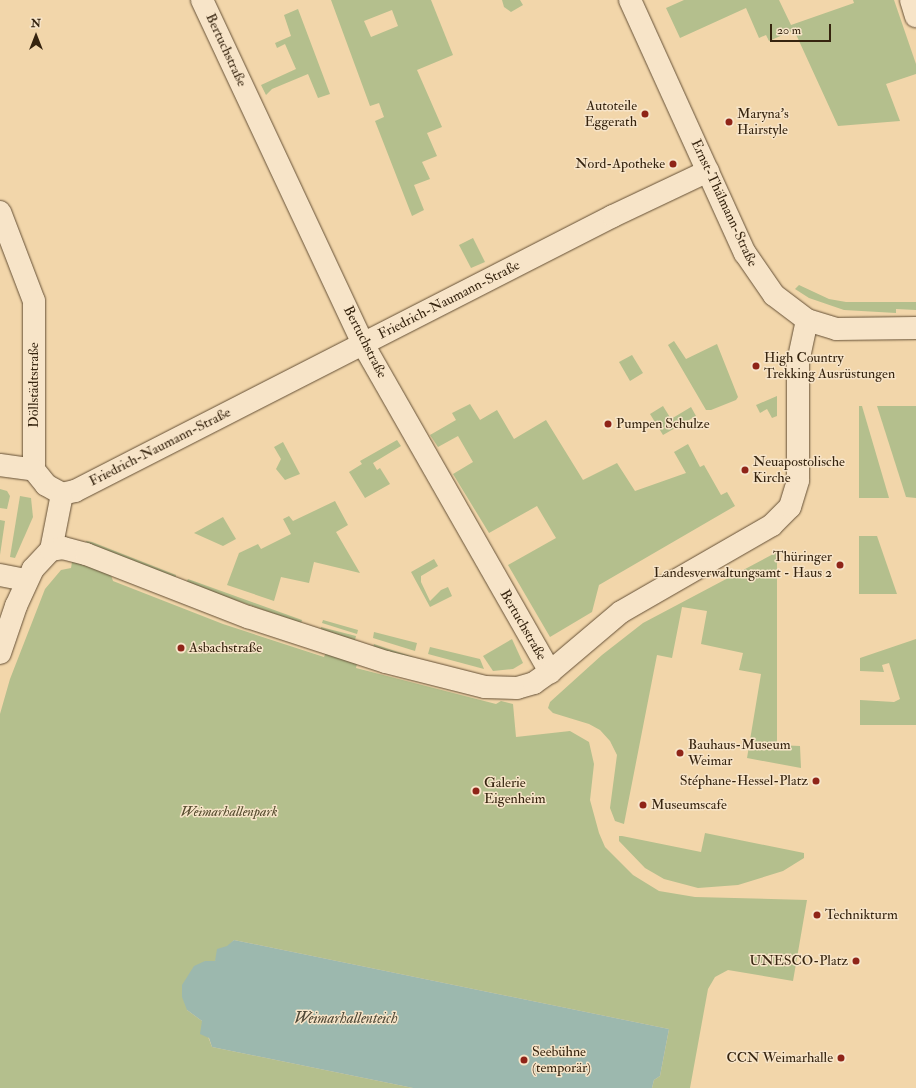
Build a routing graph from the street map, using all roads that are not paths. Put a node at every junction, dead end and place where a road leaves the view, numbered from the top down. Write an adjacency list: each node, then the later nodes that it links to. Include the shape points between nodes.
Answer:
1 (202, 0): 9 (street, Bertuchstraße)
2 (630, 0): 5 (street, Ernst-Thälmann-Straße)
3 (910, 0): 4 (street)
4 (916, 16)
5 (708, 171): 7 (street, Ernst-Thälmann-Straße, via 745,253 759,276 788,308); 9 (street, Friedrich-Naumann-Straße, via 613,216)
6 (0, 212): 11 (street, Döllstädtstraße, via 34,301)
7 (807, 320): 8 (street, Ernst-Thälmann-Straße, via 836,329); 17 (street, via 798,362 796,491 790,507 772,525 621,612)
8 (916, 328)
9 (363, 344): 12 (street, Friedrich-Naumann-Straße, via 76,491); 17 (street, Bertuchstraße)
10 (0, 465): 11 (street)
11 (34, 470): 12 (street, via 46,485)
12 (62, 494): 13 (street)
13 (52, 550): 15 (street, via 41,558); 17 (street, via 62,548 79,552 248,617 386,662 471,685 517,688 534,683)
14 (0, 575): 15 (street)
15 (26, 580): 16 (street)
16 (0, 653)
17 (550, 672)

